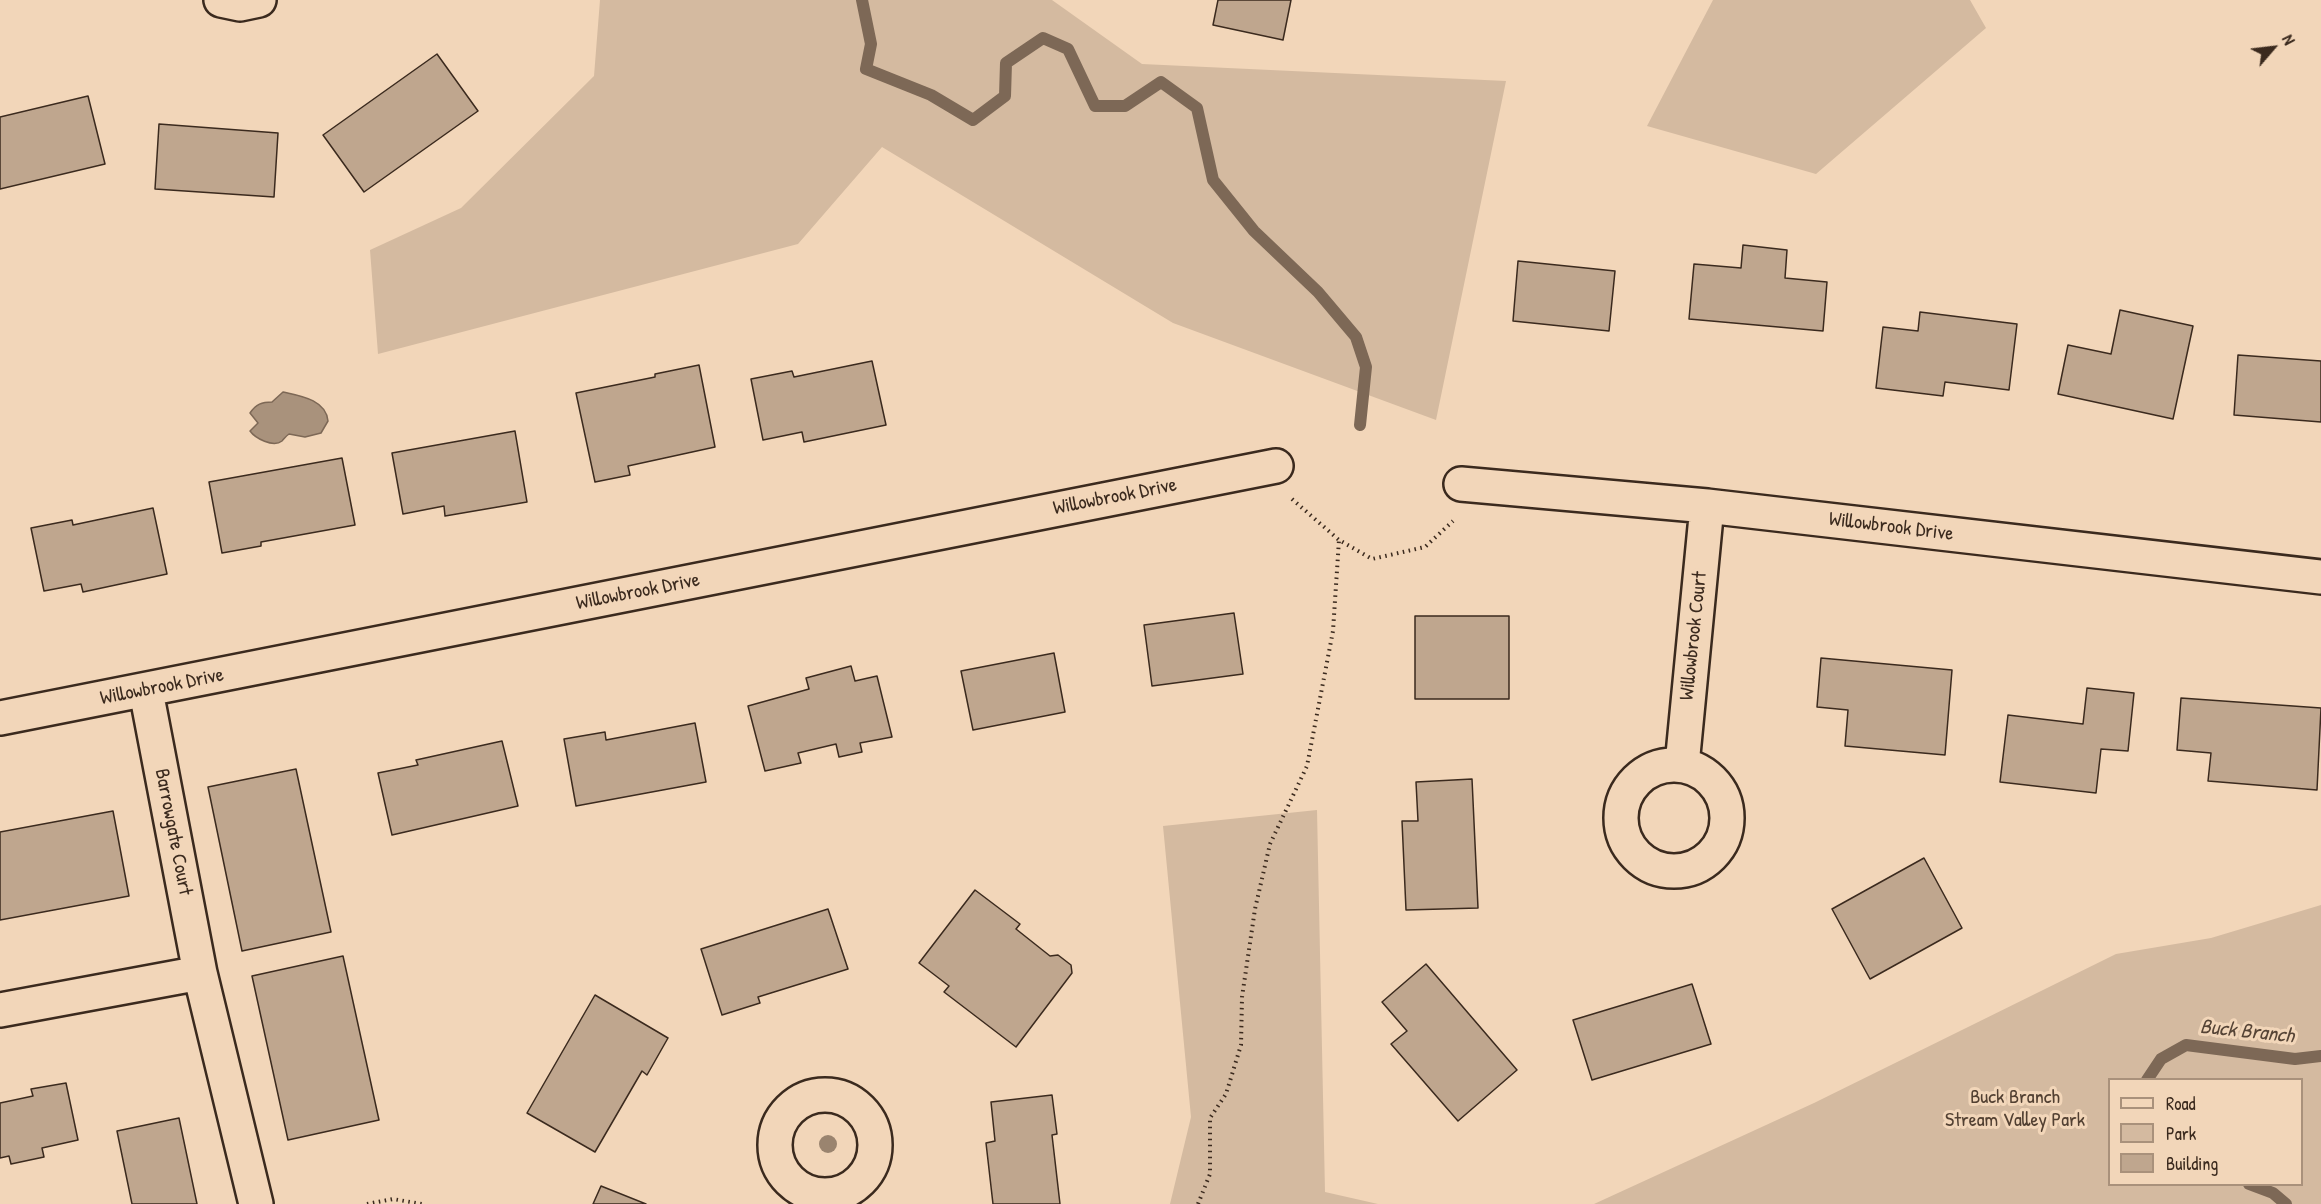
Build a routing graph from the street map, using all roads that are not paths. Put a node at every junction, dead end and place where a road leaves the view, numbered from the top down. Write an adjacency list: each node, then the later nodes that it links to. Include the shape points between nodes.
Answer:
1 (221, 0): 2 (street, via 240,4)
2 (259, 0)
3 (1276, 466): 7 (street, Willowbrook Drive)
4 (1461, 484): 5 (street, Willowbrook Drive)
5 (1707, 506): 6 (street, Willowbrook Drive); 9 (street, Willowbrook Court)
6 (2321, 576)
7 (146, 691): 8 (street, Willowbrook Drive); 10 (street, Barrowgate Court)
8 (0, 718)
9 (1682, 765)
10 (200, 973): 11 (street); 12 (street, Barrowgate Court)
11 (0, 1010)
12 (256, 1204)

